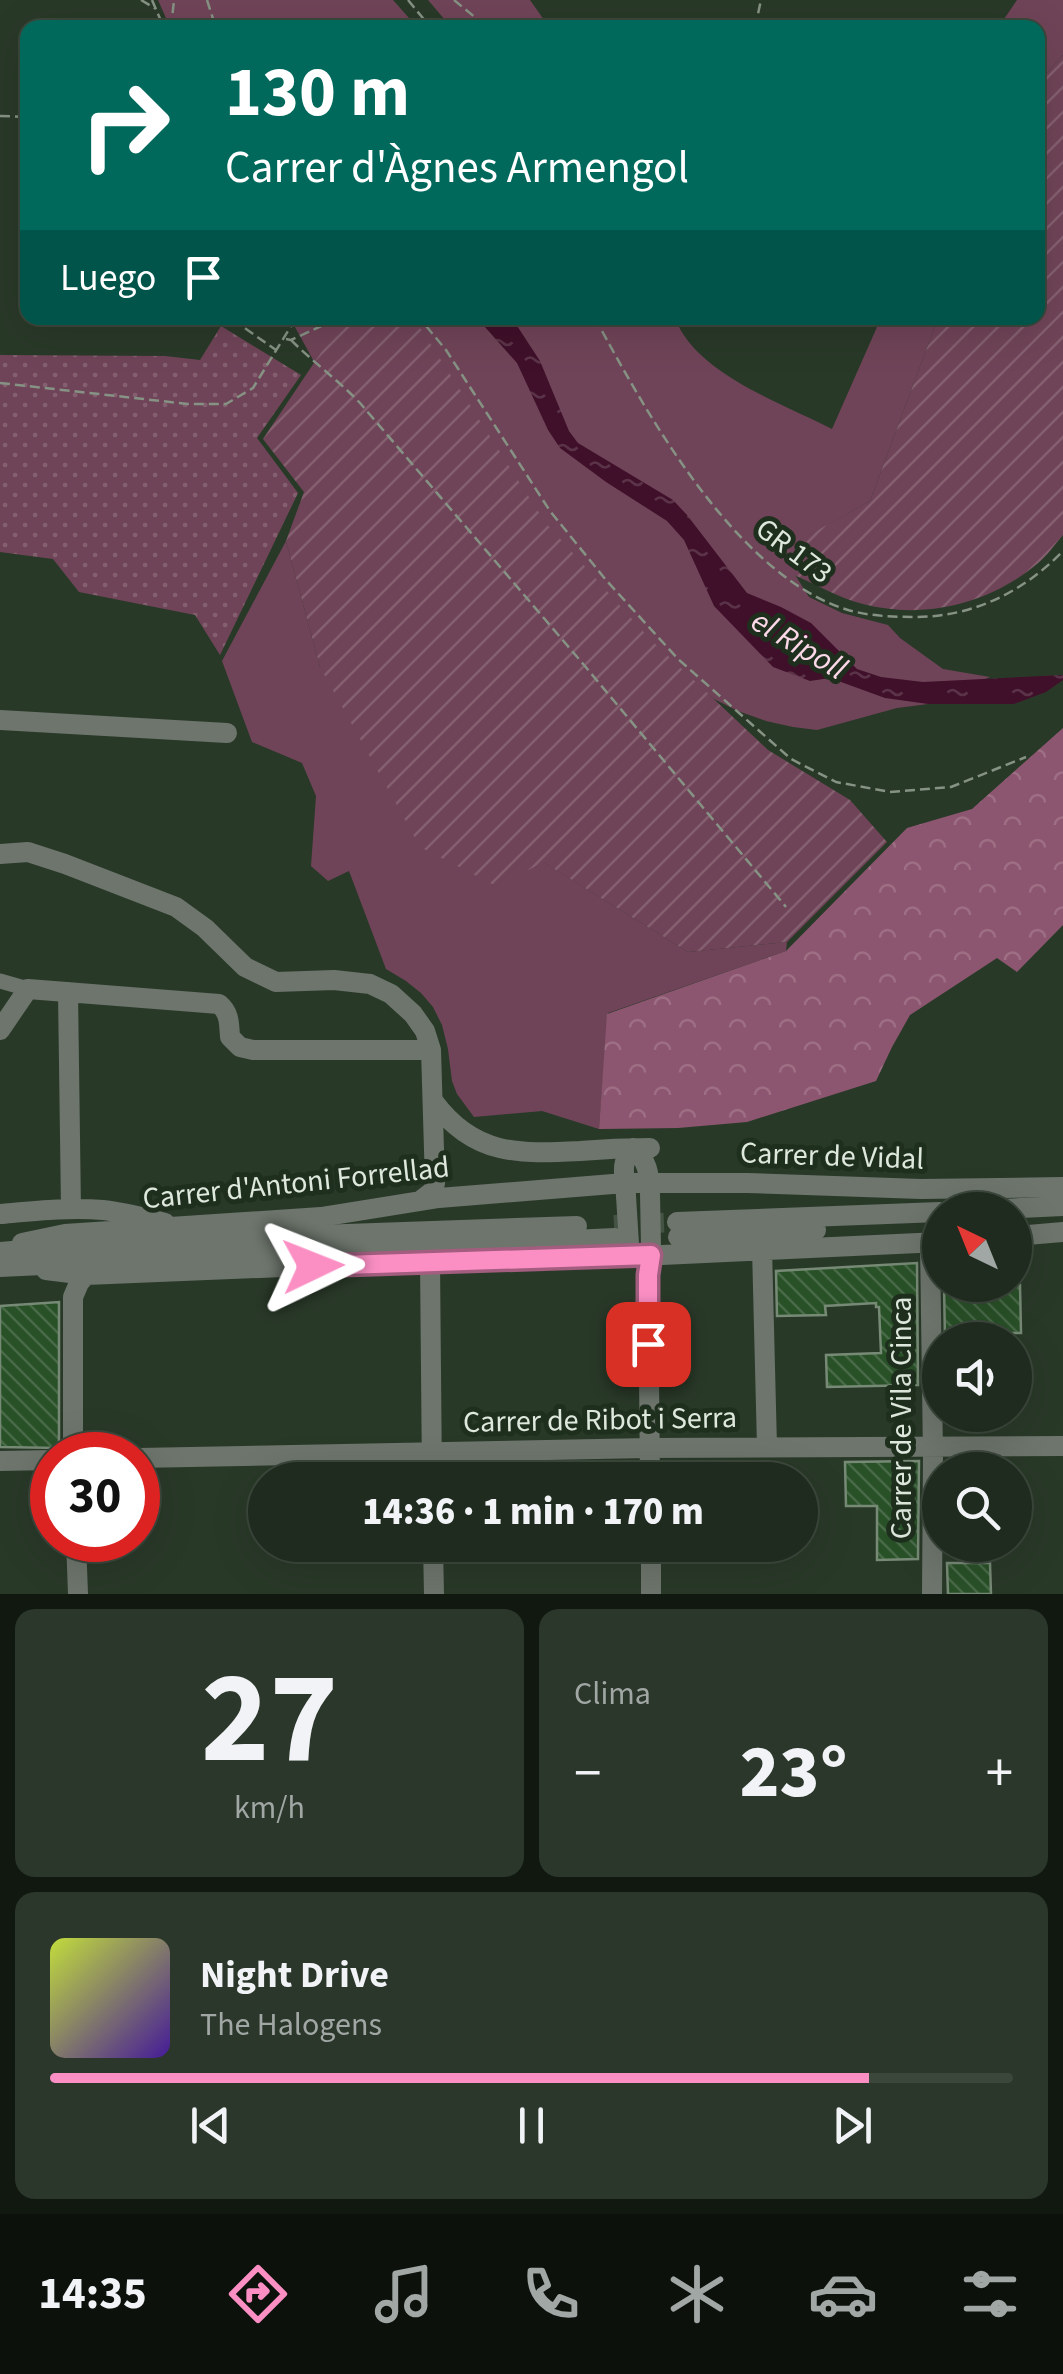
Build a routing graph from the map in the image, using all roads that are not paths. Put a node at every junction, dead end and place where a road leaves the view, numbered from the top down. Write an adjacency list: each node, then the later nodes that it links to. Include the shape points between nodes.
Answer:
1 (0, 720): 2 (street)
2 (227, 733)
3 (0, 854): 8 (street, via 28,852 176,907 245,967 276,982 370,984 402,1002)
4 (0, 981): 5 (street)
5 (28, 989): 6 (street); 7 (street)
6 (68, 992): 8 (street, via 219,1004 226,1009 230,1037 253,1050); 18 (street)
7 (0, 1030)
8 (431, 1050): 9 (street)
9 (434, 1102): 10 (street, Carrer d'Antoni Forrellad, via 462,1130 505,1151); 15 (street, via 435,1188)
10 (642, 1148): 13 (street); 14 (street, via 627,1153)
11 (599, 1185): 14 (street, Carrer de Vidal); 15 (street, Carrer d'Antoni Forrellad)
12 (1063, 1187): 13 (street, Carrer de Vidal)
13 (649, 1188): 14 (street, Carrer de Vidal); 31 (street, bridge)
14 (626, 1190): 28 (street, bridge)
15 (419, 1201): 23 (street, Carrer d'Antoni Forrellad, via 321,1217)
16 (1063, 1206): 17 (street)
17 (1032, 1207)
18 (71, 1209): 20 (street); 23 (street)
19 (922, 1213): 26 (street, via 678,1229)
20 (0, 1214)
21 (1063, 1219): 22 (street)
22 (1032, 1220)
23 (182, 1227): 30 (street, Carrer d'Antoni Forrellad, via 65,1234)
24 (1063, 1232): 25 (street)
25 (1032, 1235)
26 (922, 1236)
27 (922, 1237): 29 (street)
28 (619, 1241): 30 (street, via 114,1242); 31 (street); 32 (street); 33 (street)
29 (762, 1248): 31 (street); 39 (street)
30 (0, 1250)
31 (651, 1251): 40 (street)
32 (430, 1261): 34 (street); 41 (street)
33 (10, 1267): 34 (street)
34 (86, 1275): 36 (street, via 73,1297)
35 (936, 1302): 37 (street, Carrer de Vila Cinca)
36 (73, 1432)
37 (933, 1446): 38 (street, Carrer de Ribot i Serra); 39 (street, Carrer de Ribot i Serra); 53 (street, Carrer de Vila Cinca)
38 (1063, 1446)
39 (767, 1447): 40 (street, Carrer de Ribot i Serra)
40 (650, 1448): 41 (street, Carrer de Ribot i Serra); 46 (street)
41 (432, 1453): 42 (street, Carrer de Ribot i Serra); 45 (street)
42 (160, 1458)
43 (30, 1460): 44 (street)
44 (0, 1461)
45 (432, 1462)
46 (650, 1462)
47 (77, 1562): 50 (street)
48 (434, 1562): 51 (street)
49 (651, 1562): 52 (street)
50 (78, 1594)
51 (434, 1594)
52 (652, 1594)
53 (932, 1594)

